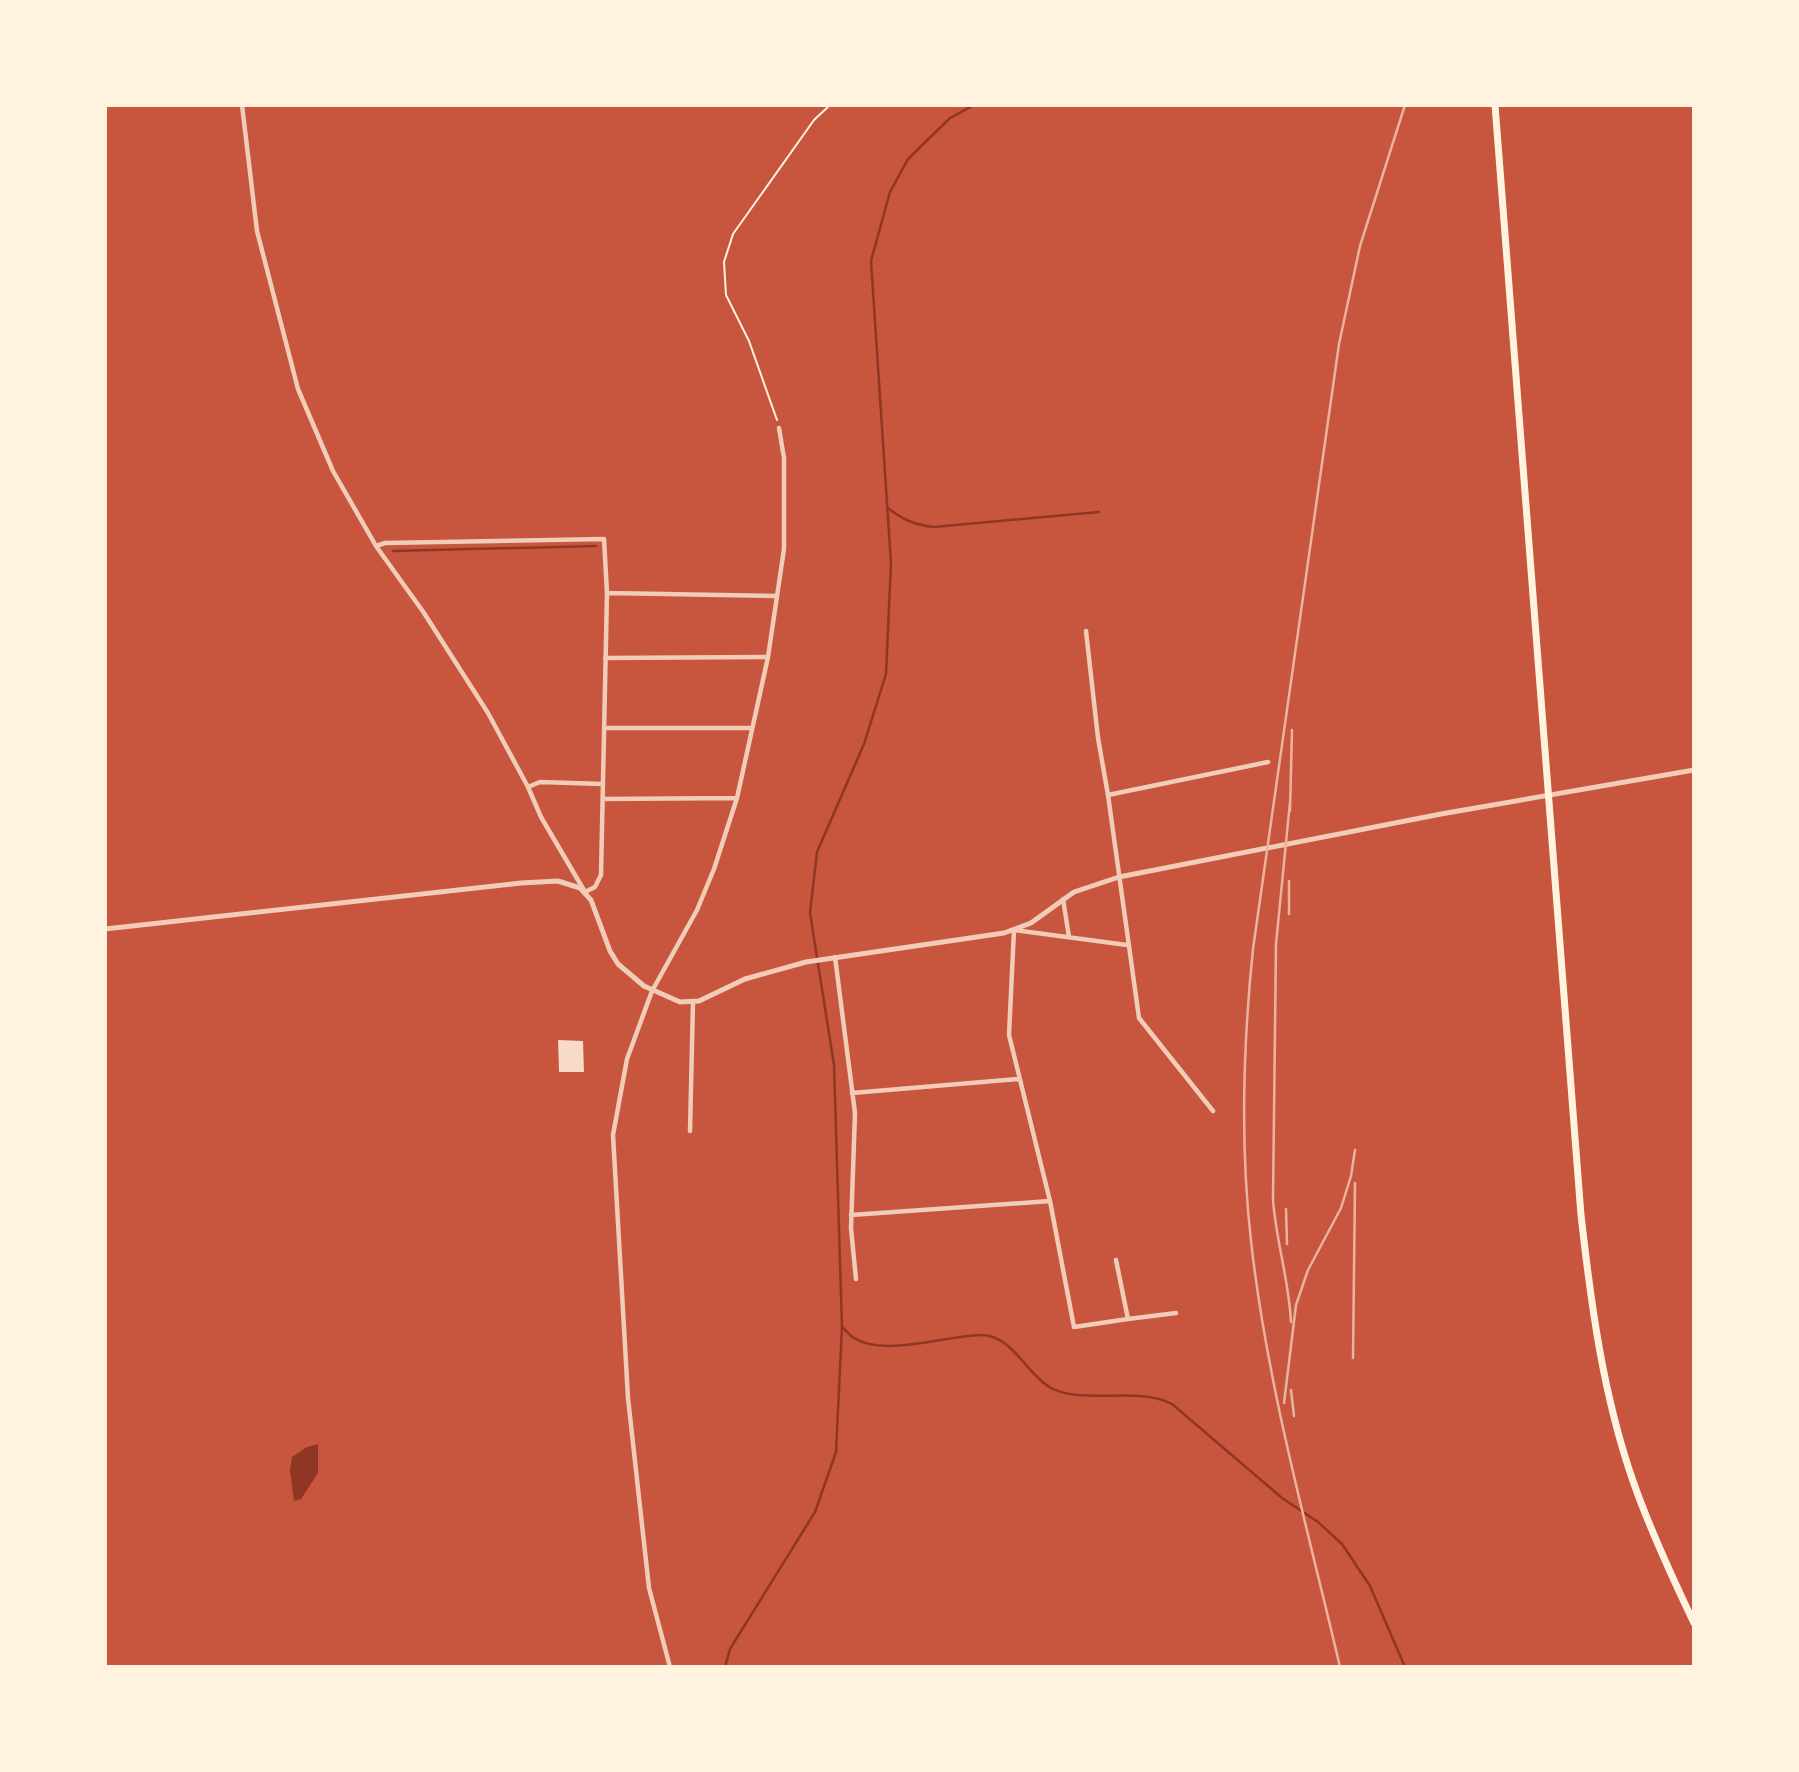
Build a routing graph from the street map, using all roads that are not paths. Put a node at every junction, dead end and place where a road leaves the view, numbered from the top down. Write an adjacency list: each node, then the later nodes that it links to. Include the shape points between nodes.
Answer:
1 (242, 105): 4 (street, via 257,230 298,389 333,471)
2 (1495, 105): 17 (main road)
3 (779, 428): 6 (street, via 784,458 784,549)
4 (376, 546): 5 (street, via 604,539); 15 (street, via 488,713)
5 (607, 593): 6 (street); 9 (street)
6 (777, 596): 8 (street)
7 (1086, 631): 16 (street)
8 (768, 657): 9 (street); 10 (street)
9 (605, 658): 11 (street)
10 (752, 727): 11 (street); 18 (street)
11 (604, 728): 14 (street)
12 (1268, 762): 16 (street)
13 (1694, 771): 17 (street)
14 (603, 784): 15 (street, via 540,782); 19 (street)
15 (528, 787): 21 (street)
16 (1108, 795): 20 (street)
17 (1549, 796): 20 (street); 40 (main road, via 1591,1300 1632,1478)
18 (737, 798): 19 (street); 28 (street, via 698,910)
19 (603, 799): 21 (street, via 601,875 595,887)
20 (1119, 877): 22 (street); 26 (street)
21 (585, 892): 23 (street, via 558,881 521,883); 28 (street, via 614,958)
22 (1063, 898): 24 (street); 25 (street)
23 (105, 929)
24 (1014, 930): 25 (street); 27 (street); 30 (street, via 1009,1035)
25 (1069, 937): 26 (street)
26 (1127, 945): 32 (street, via 1139,1018)
27 (832, 958): 29 (street, via 746,978); 31 (street)
28 (652, 991): 29 (street); 41 (street, via 627,1059 613,1135 628,1398 649,1588)
29 (693, 1002): 33 (street)
30 (1018, 1079): 31 (street); 34 (street)
31 (852, 1093): 35 (street)
32 (1213, 1111)
33 (690, 1131)
34 (1050, 1201): 35 (street); 39 (street, via 1074,1327)
35 (851, 1215): 37 (street)
36 (1116, 1260): 39 (street)
37 (856, 1279)
38 (1176, 1313): 39 (street)
39 (1128, 1319)
40 (1694, 1623)
41 (670, 1667)

